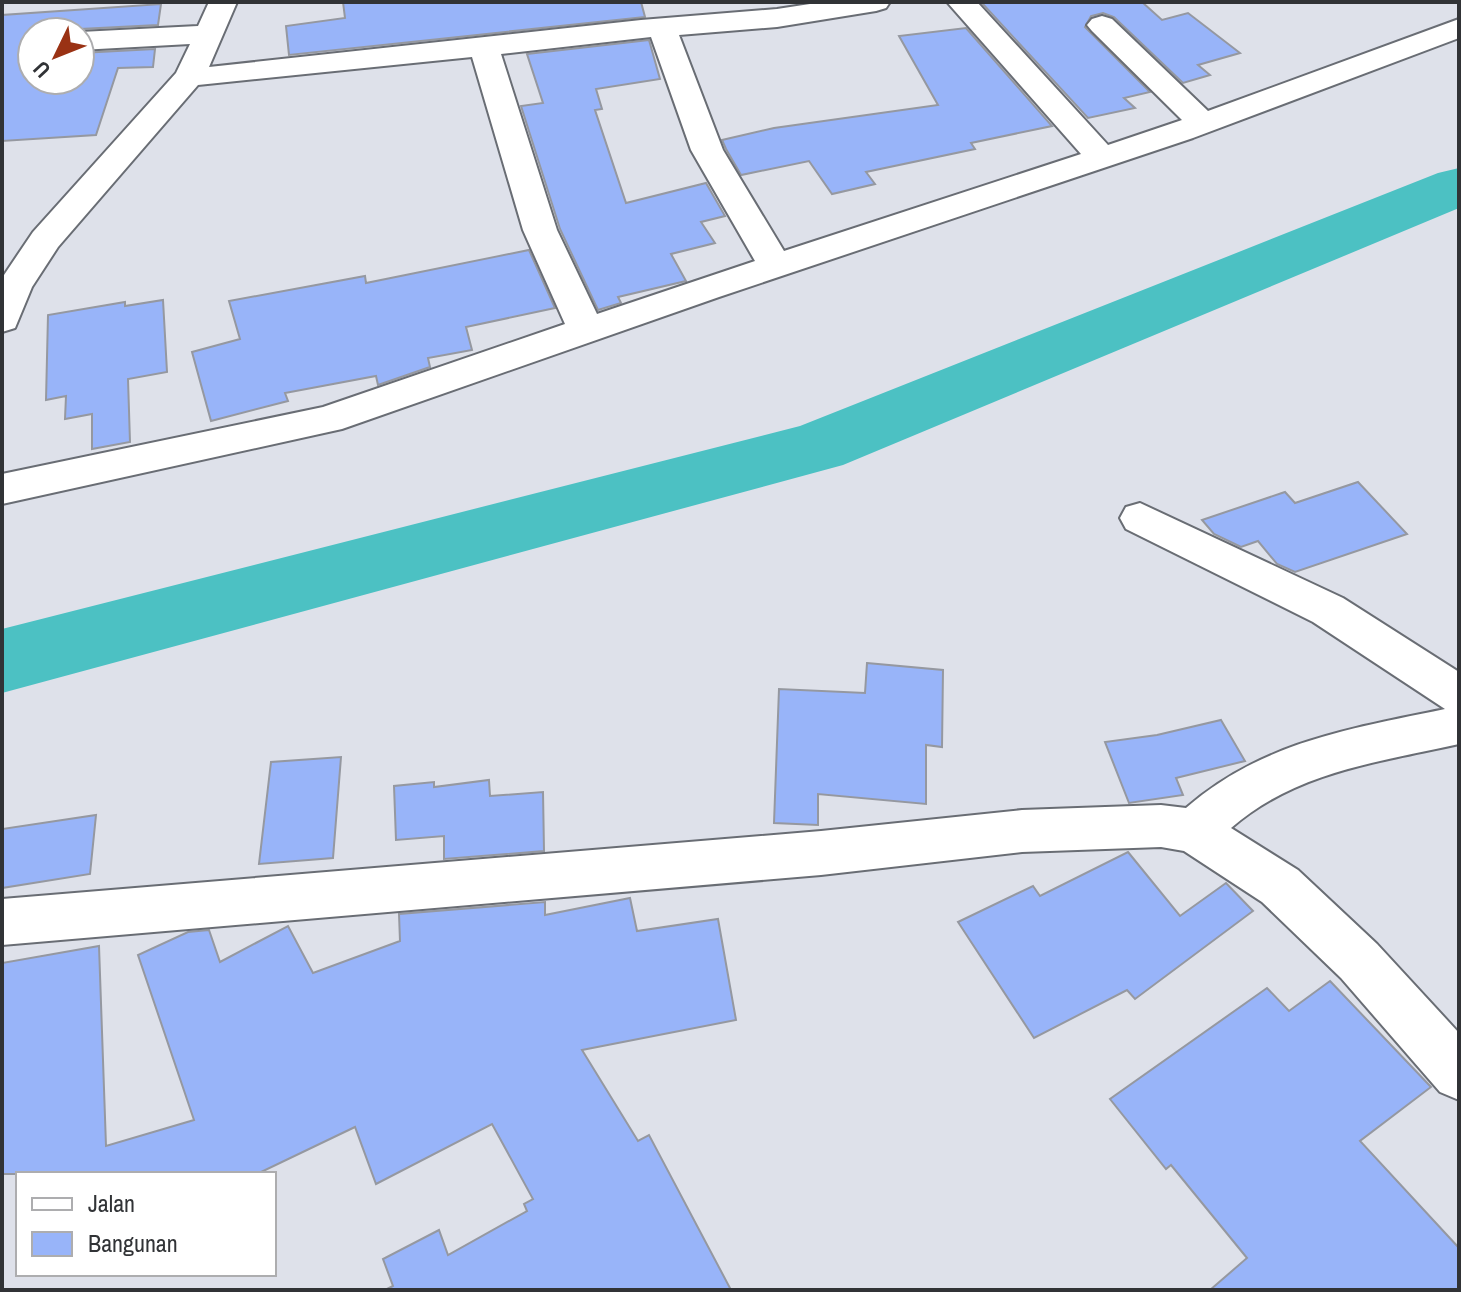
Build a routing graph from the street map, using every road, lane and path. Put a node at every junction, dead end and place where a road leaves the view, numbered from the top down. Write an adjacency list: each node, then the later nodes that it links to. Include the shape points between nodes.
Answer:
1 (223, 2): 7 (street)
2 (876, 2): 5 (street, via 777,18)
3 (961, 2): 12 (street)
4 (1102, 25): 11 (street)
5 (662, 27): 9 (street); 13 (street, via 707,150)
6 (1459, 28): 11 (street)
7 (209, 34): 8 (street); 10 (street)
8 (96, 40)
9 (484, 46): 10 (street); 15 (street, via 540,230)
10 (190, 76): 14 (street, via 45,240 14,287)
11 (1203, 123): 12 (street)
12 (1101, 157): 13 (street)
13 (776, 266): 15 (street)
14 (2, 320)
15 (586, 330): 16 (street, via 328,419)
16 (3, 486)
17 (1140, 518): 18 (street, via 1328,610)
18 (1459, 695)
19 (1459, 725): 20 (street, via 1316,759 1281,773 1248,787)
20 (1194, 831): 21 (street, via 1161,826 1022,831); 22 (street, via 1280,886 1359,961)
21 (2, 922)
22 (1459, 1073)

